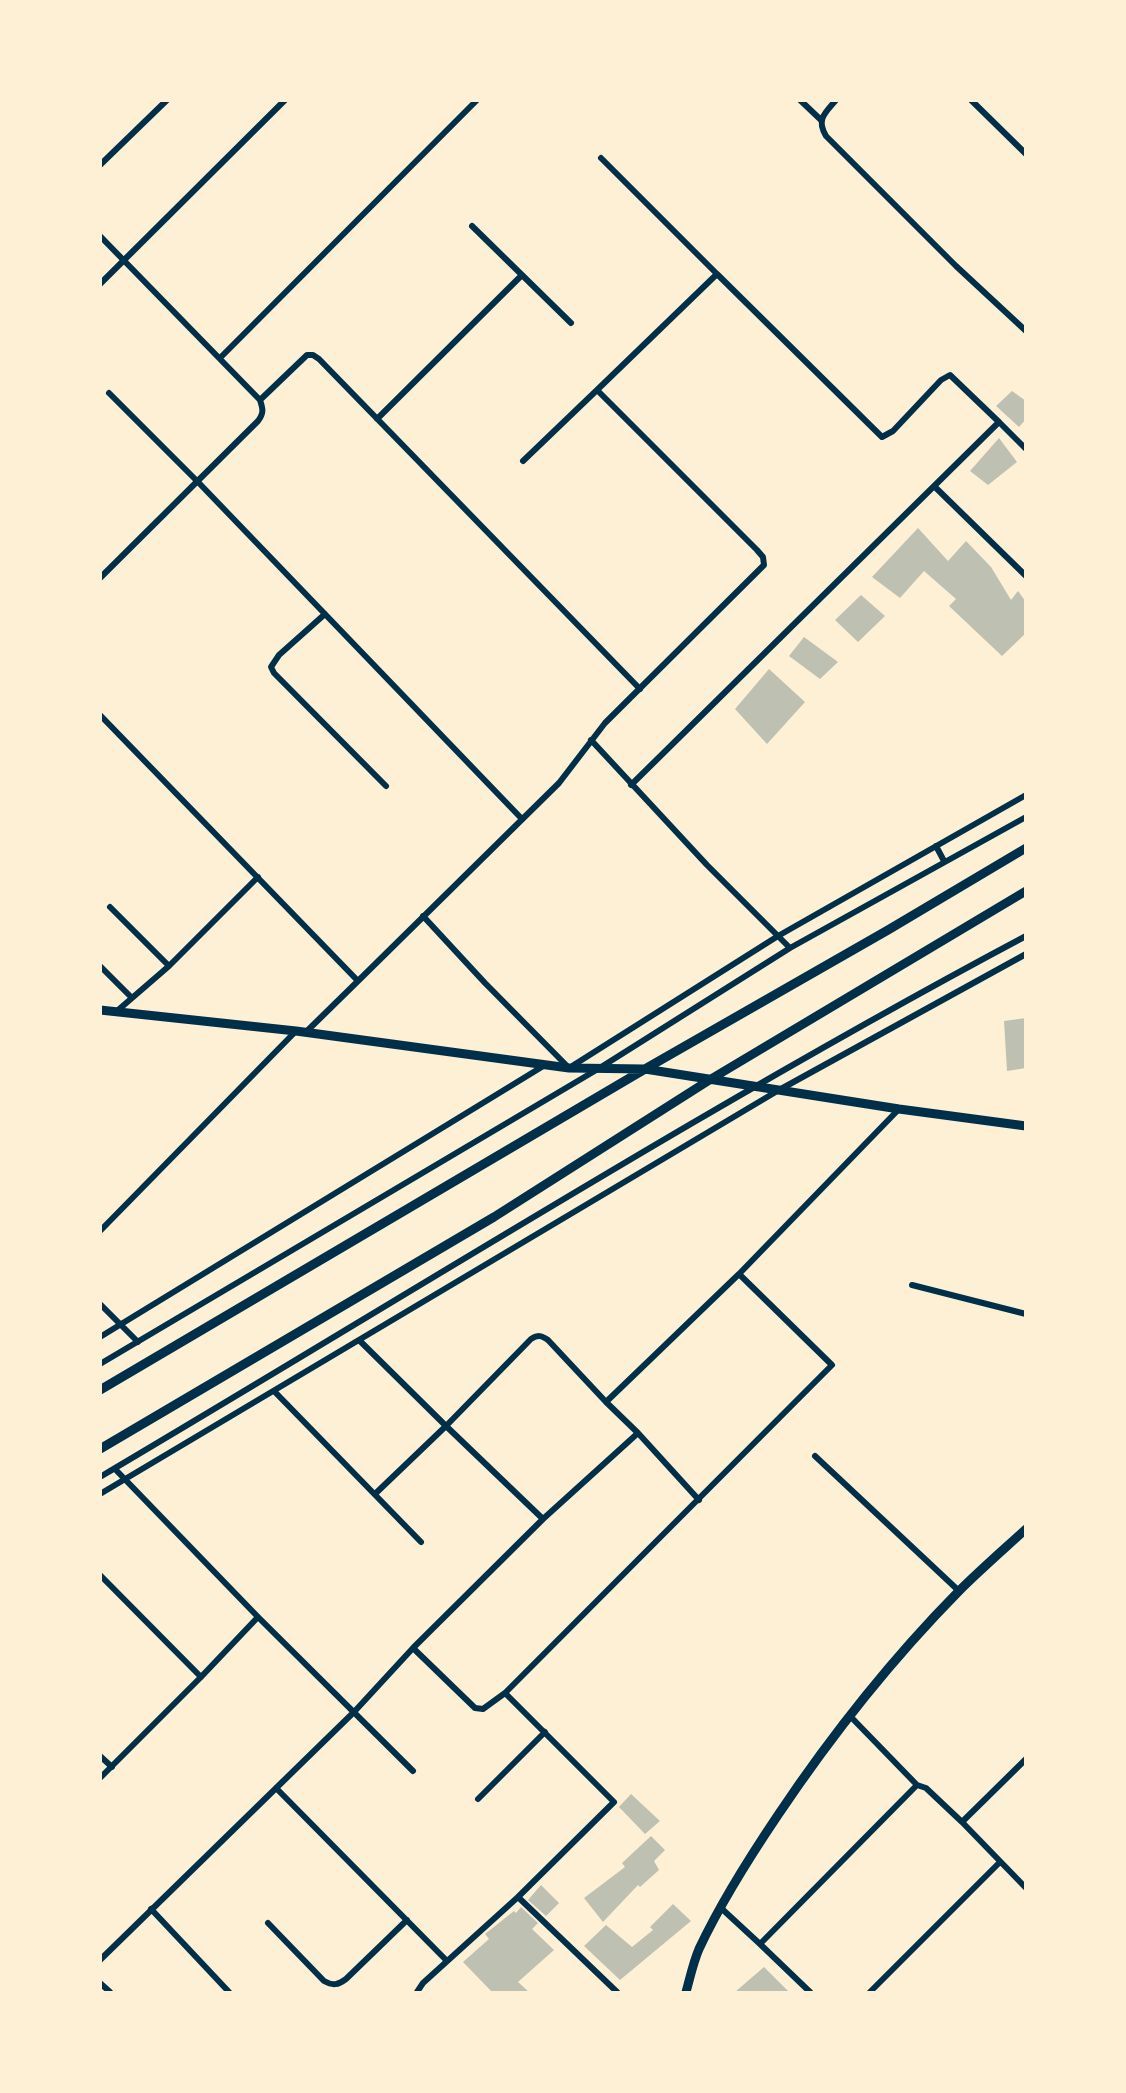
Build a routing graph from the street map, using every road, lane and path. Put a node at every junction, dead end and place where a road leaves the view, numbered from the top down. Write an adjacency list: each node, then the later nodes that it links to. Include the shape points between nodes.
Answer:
1 (167, 100): 10 (street)
2 (285, 100): 13 (street)
3 (477, 100): 19 (street)
4 (800, 100): 7 (street)
5 (836, 100): 7 (street)
6 (971, 100): 8 (street)
7 (821, 120): 18 (street, via 826,136)
8 (1026, 154)
9 (601, 158): 14 (street)
10 (100, 165)
11 (472, 226): 15 (street)
12 (100, 236): 13 (street)
13 (125, 260): 16 (street); 19 (street)
14 (717, 274): 20 (street); 24 (street, via 882,437 893,431 940,380 950,375)
15 (522, 275): 17 (street); 23 (street)
16 (100, 284)
17 (571, 323)
18 (1026, 332)
19 (220, 358): 22 (street)
20 (597, 390): 26 (street); 32 (street, via 757,550 765,565)
21 (109, 393): 27 (street)
22 (260, 400): 23 (street, via 307,355 313,355); 27 (street, via 262,416)
23 (377, 419): 32 (street)
24 (999, 422): 25 (street); 28 (street)
25 (1026, 449)
26 (523, 461)
27 (198, 482): 30 (street); 31 (street)
28 (935, 487): 29 (street); 35 (street)
29 (1026, 576)
30 (100, 578)
31 (325, 614): 36 (street, via 279,656 272,667 274,673); 39 (street)
32 (640, 689): 34 (street)
33 (100, 715): 43 (street)
34 (591, 740): 35 (street); 39 (street, via 559,783)
35 (631, 785): 47 (street)
36 (386, 786)
37 (1026, 795): 40 (street)
38 (1026, 817): 42 (street)
39 (522, 819): 46 (street)
40 (936, 846): 42 (street); 47 (street)
41 (1026, 848): 60 (street)
42 (944, 861): 49 (street)
43 (258, 877): 52 (street); 53 (street)
44 (1026, 891): 62 (street)
45 (110, 907): 52 (street)
46 (423, 916): 53 (street); 59 (street)
47 (778, 936): 49 (street); 59 (street)
48 (1026, 936): 63 (street, via 892,1007)
49 (790, 948): 61 (street)
50 (1026, 954): 64 (street)
51 (100, 966): 54 (street)
52 (169, 966): 54 (street)
53 (358, 981): 57 (street)
54 (132, 998): 56 (street)
55 (100, 1010): 56 (street)
56 (117, 1011): 57 (street)
57 (301, 1032): 58 (street); 67 (street)
58 (545, 1065): 59 (street); 72 (street)
59 (569, 1068): 61 (street)
60 (645, 1068): 61 (street); 62 (street); 77 (street)
61 (598, 1069): 75 (street)
62 (711, 1079): 63 (street); 82 (street, via 494,1217)
63 (756, 1086): 64 (street); 84 (street)
64 (779, 1090): 65 (street); 74 (street)
65 (899, 1109): 66 (street); 68 (street)
66 (1026, 1126)
67 (100, 1231)
68 (739, 1274): 79 (street); 89 (street, via 832,1365)
69 (912, 1285): 71 (street)
70 (100, 1304): 72 (street)
71 (1026, 1314)
72 (121, 1324): 73 (street); 75 (street)
73 (100, 1337)
74 (360, 1341): 78 (street); 80 (street)
75 (138, 1342): 76 (street)
76 (100, 1364)
77 (100, 1390)
78 (274, 1391): 86 (street); 87 (street)
79 (606, 1402): 80 (street, via 548,1340 537,1335); 81 (street)
80 (446, 1426): 87 (street); 90 (street)
81 (638, 1433): 89 (street); 90 (street)
82 (100, 1449)
83 (815, 1456): 94 (street)
84 (115, 1469): 85 (street); 86 (street)
85 (100, 1478)
86 (125, 1480): 88 (street); 95 (street)
87 (376, 1493): 92 (street)
88 (100, 1494)
89 (699, 1500): 98 (street)
90 (543, 1520): 96 (street)
91 (1026, 1529): 94 (street)
92 (421, 1542)
93 (100, 1575): 97 (street)
94 (959, 1591): 100 (street)
95 (258, 1617): 97 (street); 99 (street)
96 (413, 1648): 98 (street, via 475,1708 483,1709); 99 (street)
97 (201, 1677): 104 (street)
98 (505, 1693): 101 (street)
99 (354, 1712): 105 (street); 108 (street)
100 (850, 1716): 107 (street); 114 (street, via 770,1827)
101 (545, 1732): 109 (street); 113 (street, via 614,1802)
102 (100, 1756): 104 (street)
103 (1026, 1759): 110 (street)
104 (112, 1767): 106 (street)
105 (412, 1771)
106 (100, 1778)
107 (916, 1785): 110 (street, via 926,1788); 118 (street)
108 (276, 1788): 115 (street); 116 (street)
109 (478, 1799)
110 (962, 1822): 111 (street)
111 (999, 1862): 112 (street); 128 (street)
112 (1026, 1888)
113 (518, 1897): 120 (street); 125 (street)
114 (721, 1908): 118 (street); 126 (street, via 699,1950)
115 (151, 1909): 119 (street); 123 (street)
116 (406, 1920): 117 (street, via 346,1979 331,1985); 120 (street)
117 (267, 1923)
118 (760, 1944): 127 (street)
119 (100, 1960)
120 (447, 1961): 124 (street)
121 (100, 1983): 122 (street)
122 (110, 1992)
123 (229, 1992)
124 (417, 1992)
125 (617, 1992)
126 (686, 1992)
127 (810, 1992)
128 (870, 1992)

